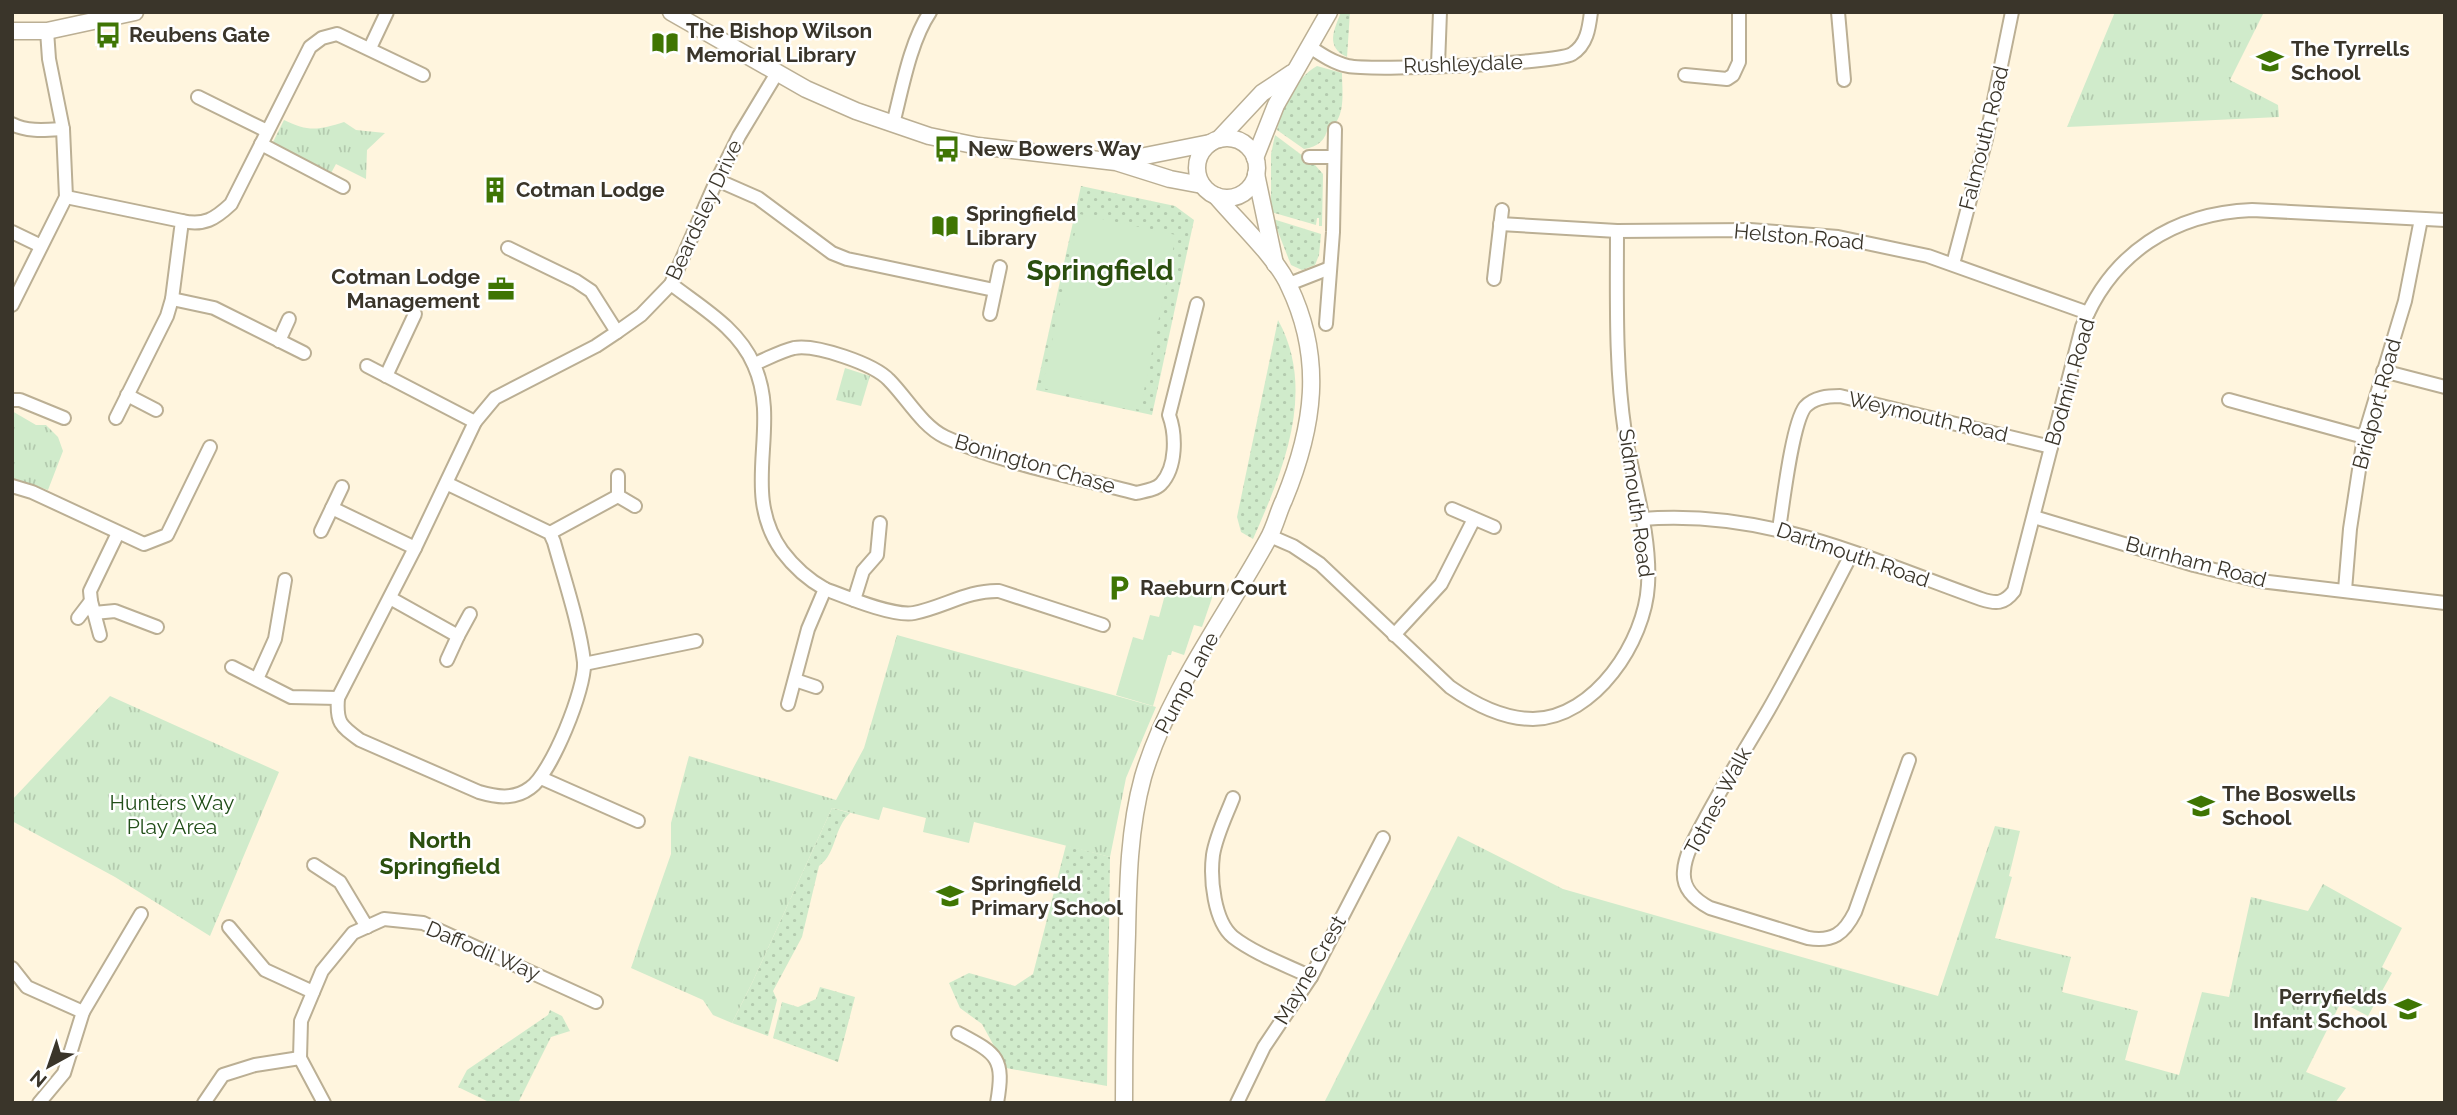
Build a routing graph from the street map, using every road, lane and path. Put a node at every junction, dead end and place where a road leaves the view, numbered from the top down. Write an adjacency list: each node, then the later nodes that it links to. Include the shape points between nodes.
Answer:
1 (135, 12): 12 (street)
2 (387, 12): 14 (street)
3 (671, 12): 17 (street)
4 (930, 12): 23 (street, via 909,59)
5 (1329, 12): 13 (street)
6 (1440, 12): 15 (street)
7 (1591, 12): 15 (street, Rushleydale, via 1581,46 1563,58)
8 (1739, 12): 19 (street, via 1739,62 1733,75 1727,79)
9 (1838, 12): 20 (street)
10 (2012, 12): 48 (street, Falmouth Road, via 1986,139)
11 (12, 31): 12 (street)
12 (47, 31): 24 (street)
13 (1310, 47): 15 (street, Rushleydale, via 1334,61 1363,68); 16 (street)
14 (370, 48): 18 (street); 26 (street, via 337,34 310,47)
15 (1438, 65)
16 (1295, 71): 27 (street, via 1262,93); 32 (street, via 1276,105)
17 (777, 73): 23 (street); 33 (street, Beardsley Drive)
18 (423, 75)
19 (1685, 75)
20 (1844, 80)
21 (198, 97): 26 (street)
22 (12, 124): 24 (street)
23 (893, 124): 31 (street, via 978,146)
24 (62, 129): 37 (street)
25 (1335, 129): 30 (street)
26 (267, 131): 28 (street)
27 (1214, 141): 31 (street); 32 (street, via 1238,140 1248,146); 34 (street, via 1200,154 1196,168)
28 (261, 144): 35 (street); 41 (street, via 231,204 216,218 197,225)
29 (1309, 156): 30 (street)
30 (1334, 157): 50 (street)
31 (1116, 162): 34 (street)
32 (1256, 166): 36 (street, via 1248,190 1232,198); 47 (street, Pump Lane)
33 (717, 180): 52 (street, Beardsley Drive); 54 (street, via 758,198 832,253 847,259)
34 (1202, 186): 36 (street, Pump Lane)
35 (343, 187)
36 (1216, 196): 47 (street, Pump Lane)
37 (66, 197): 41 (street); 45 (street)
38 (1502, 210): 42 (street)
39 (2421, 219): 40 (street, Bodmin Road); 58 (street, Bodmin Road, via 2252,210 2211,214 2136,250 2115,271); 68 (street, Bridport Road, via 2405,301)
40 (2445, 220)
41 (182, 221): 55 (street)
42 (1500, 224): 43 (street, Helston Road); 51 (street)
43 (1617, 231): 48 (street, Helston Road, via 1793,232 1882,246); 91 (street, Sidmouth Road, via 1618,366)
44 (12, 232): 45 (street)
45 (41, 246): 57 (street)
46 (508, 248): 63 (street, via 591,291)
47 (1275, 264): 53 (street, Pump Lane)
48 (1953, 264): 58 (street, Helston Road)
49 (1000, 267): 54 (street)
50 (1330, 268): 53 (street); 62 (street)
51 (1494, 279)
52 (671, 284): 63 (street, Beardsley Drive); 66 (street, via 737,335)
53 (1289, 284): 98 (street, Pump Lane, via 1310,351 1311,402 1307,429)
54 (994, 290): 60 (street)
55 (172, 299): 64 (street, via 214,308); 71 (street)
56 (1197, 304): 66 (street, Bonington Chase, via 1169,415 1175,430 1170,468 1161,485 1136,493 971,449 941,435 887,377 860,363 820,350 796,348)
57 (12, 305)
58 (2088, 313): 80 (street, Bodmin Road)
59 (415, 314): 69 (street)
60 (990, 314)
61 (289, 319): 64 (street)
62 (1326, 324)
63 (617, 332): 77 (street, Beardsley Drive, via 495,398)
64 (279, 341): 65 (street)
65 (304, 354)
66 (754, 364): 102 (street, via 763,389 765,415 764,515 790,563)
67 (367, 366): 69 (street)
68 (2383, 371): 70 (street); 78 (street, Bridport Road)
69 (386, 376): 77 (street)
70 (2445, 387)
71 (127, 395): 74 (street); 76 (street)
72 (12, 400): 75 (street)
73 (2229, 400): 78 (street)
74 (156, 410)
75 (64, 418)
76 (116, 418)
77 (475, 422): 82 (street, Beardsley Drive)
78 (2364, 437): 103 (street, Bridport Road)
79 (210, 447): 96 (street, via 166,536 144,544)
80 (2052, 447): 89 (street, Bodmin Road); 94 (street, Weymouth Road, via 1840,396 1821,397 1810,402 1799,417)
81 (618, 476): 85 (street)
82 (446, 483): 97 (street); 99 (street, Beardsley Drive)
83 (12, 486): 96 (street)
84 (342, 487): 87 (street)
85 (618, 496): 86 (street); 97 (street)
86 (635, 506)
87 (332, 508): 95 (street); 99 (street)
88 (1452, 509): 90 (street)
89 (2034, 517): 103 (street, Burnham Road, via 2217,572); 104 (street, Bodmin Road)
90 (1474, 519): 93 (street); 114 (street, via 1441,584)
91 (1642, 519): 94 (street, Dartmouth Road, via 1706,518); 114 (street, Sidmouth Road, via 1649,565 1646,606 1638,631 1609,677 1560,714 1515,717 1474,703)
92 (880, 523): 106 (street, via 877,555 863,571)
93 (1494, 527)
94 (1779, 529): 100 (street, Dartmouth Road)
95 (321, 531)
96 (118, 533): 108 (street, via 90,591)
97 (550, 533): 118 (street)
98 (1270, 536): 114 (street, Sidmouth Road, via 1320,564); 145 (street, Pump Lane, via 1161,727 1142,784 1130,866)
99 (415, 548): 105 (street, Beardsley Drive)
100 (1852, 553): 104 (street, Dartmouth Road, via 1991,602 2001,603); 125 (street, Totnes Walk, via 1801,653 1696,836 1684,870 1690,893 1710,908 1808,938 1836,937 1856,912)
101 (285, 580): 120 (street, via 275,639)
102 (825, 589): 106 (street); 121 (street, via 808,629)
103 (2344, 590): 107 (street, Burnham Road)
104 (2014, 591)
105 (390, 598): 115 (street); 123 (street, Beardsley Drive)
106 (854, 600): 111 (street, via 911,614 968,595 999,591)
107 (2445, 603)
108 (92, 607): 110 (street); 112 (street); 113 (street)
109 (470, 614): 115 (street)
110 (78, 618)
111 (1103, 625)
112 (157, 627)
113 (100, 635)
114 (1394, 635)
115 (458, 636): 117 (street)
116 (696, 641): 118 (street)
117 (447, 660)
118 (584, 664): 126 (street, via 580,693)
119 (232, 667): 120 (street)
120 (257, 680): 123 (street, via 291,697)
121 (795, 680): 122 (street); 124 (street)
122 (816, 687)
123 (338, 698): 126 (street, via 337,717 360,740 479,792 517,795)
124 (789, 704)
125 (1909, 760)
126 (541, 778): 128 (street)
127 (1233, 799): 135 (street, via 1213,855 1221,921 1243,943)
128 (638, 821)
129 (1383, 838): 135 (street, Mayne Crest)
130 (314, 865): 133 (street, via 340,882)
131 (141, 914): 138 (street)
132 (229, 927): 136 (street, via 265,970)
133 (367, 927): 136 (street, Daffodil Way, via 353,933 322,971); 137 (street, Daffodil Way, via 384,919 423,923)
134 (12, 968): 138 (street, via 27,987)
135 (1311, 977): 146 (street, Mayne Crest, via 1264,1047)
136 (313, 992): 140 (street, Daffodil Way, via 301,1021)
137 (596, 1002)
138 (83, 1012): 141 (street, via 64,1073)
139 (958, 1033): 144 (street, via 994,1056 1002,1076)
140 (300, 1058): 142 (street, via 223,1075); 143 (street, Daffodil Way)
141 (38, 1103)
142 (204, 1103)
143 (324, 1103)
144 (997, 1103)
145 (1124, 1103)
146 (1237, 1103)

